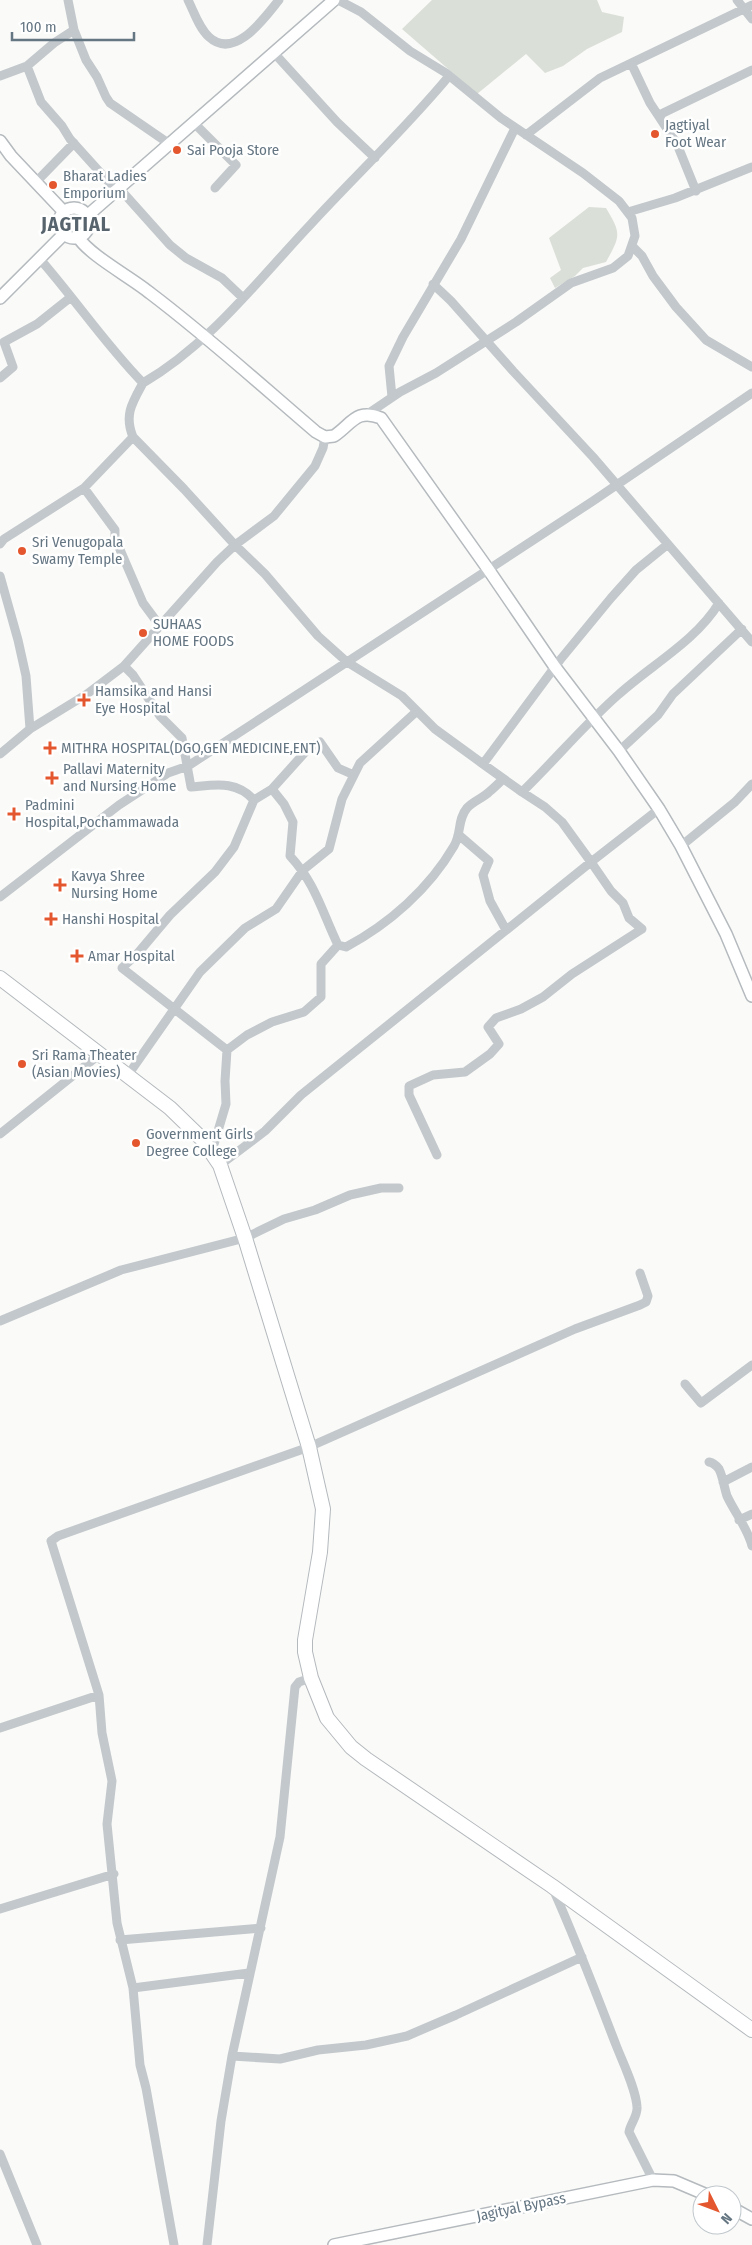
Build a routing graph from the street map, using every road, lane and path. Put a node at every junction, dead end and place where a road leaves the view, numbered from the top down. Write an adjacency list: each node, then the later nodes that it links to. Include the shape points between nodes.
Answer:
1 (68, 0): 8 (street)
2 (188, 0): 3 (street, via 210,38 231,43 256,28)
3 (279, 0)
4 (336, 0): 9 (main road); 14 (street, via 361,12)
5 (737, 0): 6 (street)
6 (748, 7): 7 (street); 10 (street)
7 (752, 19)
8 (74, 30): 11 (street); 21 (street, via 110,103)
9 (275, 54): 16 (main road); 22 (street, via 337,122)
10 (631, 63): 15 (street); 18 (street, via 600,78)
11 (28, 66): 13 (street); 20 (street, via 40,102)
12 (752, 70): 15 (street)
13 (0, 76)
14 (448, 76): 17 (street); 22 (street)
15 (659, 115): 27 (street, via 677,144)
16 (195, 124): 21 (main road); 25 (street, via 236,165)
17 (515, 128): 18 (street); 35 (street, via 461,238)
18 (526, 135): 29 (street, via 583,173)
19 (0, 141): 24 (main road)
20 (74, 143): 24 (street); 26 (street)
21 (171, 145): 26 (main road)
22 (376, 158): 38 (street)
23 (752, 167): 27 (street)
24 (36, 182): 28 (main road)
25 (215, 188)
26 (117, 189): 30 (main road); 38 (street, via 170,245 222,278)
27 (696, 191): 29 (street)
28 (64, 212): 30 (main road, via 77,208); 31 (main road, via 59,220)
29 (628, 212): 33 (street, via 635,236)
30 (87, 216): 32 (main road, via 88,226)
31 (64, 234): 32 (main road); 34 (main road)
32 (78, 237): 39 (main road, via 92,252)
33 (632, 246): 40 (street, via 628,256 613,268 571,283); 41 (street, via 676,307 706,340)
34 (39, 258): 36 (street); 37 (main road)
35 (433, 284): 40 (street); 45 (street, via 389,366)
36 (71, 297): 42 (street, via 37,324 4,342 13,367); 43 (street)
37 (0, 298)
38 (243, 298): 39 (street)
39 (205, 337): 43 (street, via 178,361); 48 (main road, via 316,432)
40 (486, 341): 45 (street); 49 (street)
41 (752, 367)
42 (0, 378)
43 (143, 384): 47 (street, via 130,410 128,424)
44 (752, 393): 49 (street)
45 (392, 397): 46 (street)
46 (369, 413): 48 (main road, via 354,419 334,436); 54 (main road, via 381,418)
47 (133, 437): 50 (street); 53 (street)
48 (326, 437): 53 (street, via 315,466 274,516)
49 (616, 485): 52 (street); 54 (street)
50 (84, 488): 51 (street); 57 (street, via 115,530 115,538 143,603)
51 (0, 544)
52 (668, 544): 56 (street); 62 (street, via 636,570)
53 (235, 545): 57 (street); 60 (street, via 318,636)
54 (488, 569): 60 (street); 62 (main road)
55 (0, 576): 65 (street, via 22,658)
56 (719, 603): 58 (street); 64 (street, via 710,617)
57 (160, 626): 61 (street)
58 (742, 629): 59 (street); 66 (street, via 672,694 658,714)
59 (752, 642)
60 (347, 662): 63 (street, via 402,696); 69 (street)
61 (124, 666): 65 (street, via 87,694); 69 (street, via 160,716 182,738)
62 (555, 667): 64 (main road); 68 (street)
63 (417, 712): 68 (street); 70 (street, via 360,763)
64 (594, 718): 66 (main road); 74 (street)
65 (30, 729): 67 (street)
66 (619, 751): 76 (main road)
67 (0, 754)
68 (483, 764): 71 (street)
69 (188, 766): 75 (street, via 191,787 231,785); 81 (street, via 168,773 119,805)
70 (354, 775): 73 (street, via 338,768 320,742 308,750); 80 (street, via 342,799 328,849)
71 (503, 779): 74 (street); 77 (street, via 469,806 461,817)
72 (752, 784): 78 (street)
73 (272, 789): 75 (street); 80 (street, via 293,822 290,856)
74 (522, 792): 79 (street, via 562,822)
75 (254, 800): 86 (street, via 234,847 215,872 122,968)
76 (659, 809): 78 (main road); 79 (street)
77 (460, 836): 82 (street, via 489,861 483,875 490,901); 83 (street, via 438,870 412,899 364,937 346,947)
78 (681, 846): 85 (main road, via 726,934)
79 (591, 862): 82 (street); 92 (street, via 611,892 623,903 629,918 642,929 572,974 544,998 496,1018 488,1027 499,1044 465,1072 433,1075 409,1086 409,1095)
80 (303, 870): 83 (street, via 317,892); 86 (street, via 276,909 245,928 200,972)
81 (0, 897)
82 (506, 930): 93 (street, via 301,1095 265,1130)
83 (338, 945): 87 (street, via 321,964 321,997 304,1012 272,1022)
84 (0, 978): 88 (highway)
85 (752, 996)
86 (173, 1008): 87 (street); 89 (street)
87 (227, 1050): 91 (street, via 226,1104)
88 (100, 1054): 89 (highway); 90 (street)
89 (128, 1075): 91 (highway, via 191,1127)
90 (0, 1134)
91 (212, 1151): 93 (highway)
92 (437, 1155)
93 (220, 1165): 95 (highway)
94 (399, 1188): 95 (street, via 381,1188 350,1195 284,1219)
95 (245, 1238): 97 (street, via 121,1270); 100 (highway)
96 (640, 1273): 100 (street, via 648,1296 646,1302)
97 (0, 1321)
98 (752, 1365): 99 (street, via 701,1403)
99 (686, 1384)
100 (309, 1447): 107 (highway, via 324,1520 305,1652); 108 (street, via 51,1541)
101 (710, 1462): 103 (street, via 720,1470)
102 (752, 1467): 103 (street)
103 (723, 1482): 105 (street)
104 (752, 1514): 105 (street)
105 (739, 1520): 106 (street)
106 (752, 1546)
107 (311, 1678): 111 (highway, via 327,1718 366,1759); 113 (street, via 295,1687 280,1837)
108 (99, 1694): 109 (street); 110 (street, via 102,1733 112,1781 107,1824)
109 (0, 1728)
110 (114, 1874): 112 (street); 114 (street)
111 (552, 1886): 115 (street); 118 (highway)
112 (0, 1909)
113 (261, 1928): 114 (street); 116 (street)
114 (120, 1940): 117 (street)
115 (582, 1957): 119 (street, via 407,2036 280,2059); 121 (street, via 637,2104 629,2132)
116 (249, 1973): 117 (street); 119 (street)
117 (133, 1988): 124 (street, via 140,2065)
118 (752, 2030)
119 (232, 2056): 125 (street)
120 (0, 2154): 123 (street)
121 (653, 2180): 122 (main road, Jagityal Bypass, via 674,2181); 126 (main road, Jagityal Bypass)
122 (692, 2189)
123 (38, 2245)
124 (174, 2245)
125 (207, 2245)
126 (334, 2245)

